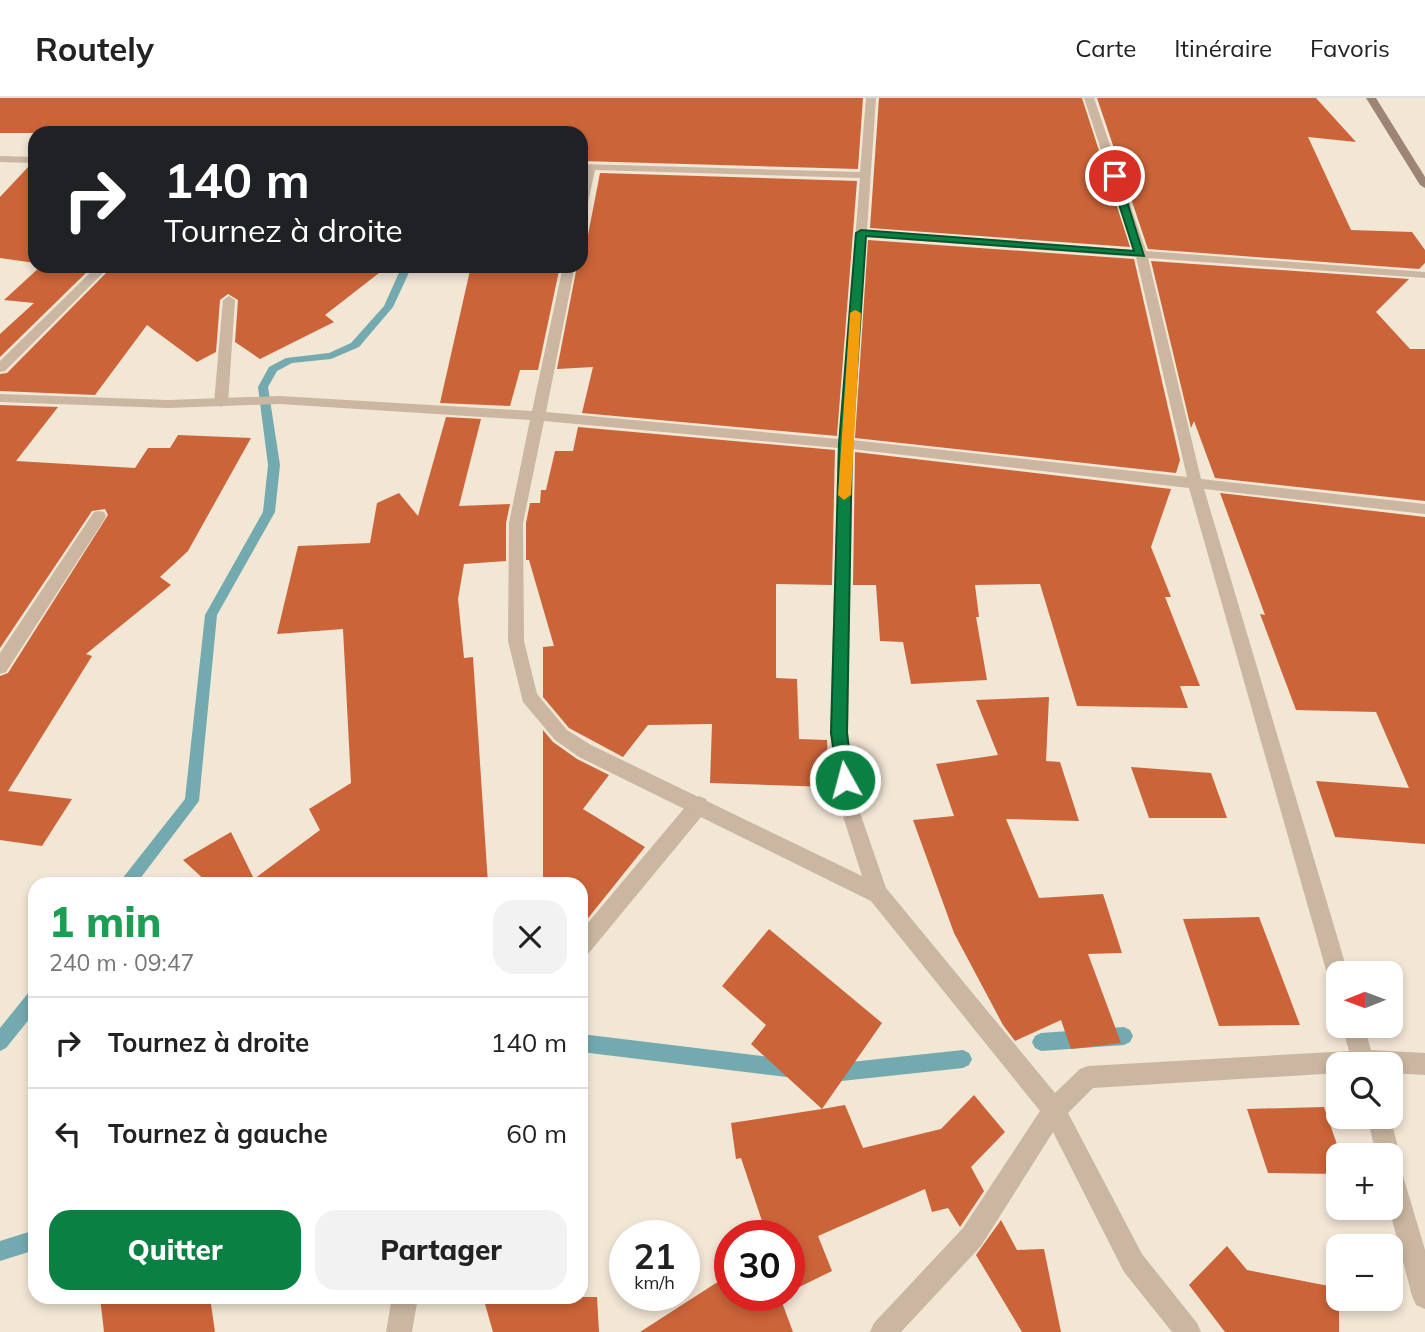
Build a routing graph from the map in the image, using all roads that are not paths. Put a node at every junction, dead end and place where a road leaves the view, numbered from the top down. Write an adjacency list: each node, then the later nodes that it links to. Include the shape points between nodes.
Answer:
1 (871, 98): 8 (street)
2 (1089, 98): 11 (street)
3 (1371, 98): 9 (street)
4 (5, 159): 5 (street); 7 (street)
5 (28, 160)
6 (588, 167): 8 (street)
7 (0, 169)
8 (867, 175): 10 (street)
9 (1425, 185)
10 (861, 233): 11 (street); 20 (street)
11 (1141, 254): 14 (street); 21 (street)
12 (97, 273): 16 (street)
13 (568, 273): 19 (street)
14 (1425, 275)
15 (229, 300): 18 (street)
16 (0, 368)
17 (0, 398): 18 (street)
18 (221, 403): 19 (street, via 281,400)
19 (537, 416): 20 (street); 25 (street, via 516,523 516,641 530,697 561,735 584,751)
20 (845, 444): 21 (street); 26 (street, via 839,733 848,804)
21 (1195, 482): 22 (street); 28 (street)
22 (1425, 509)
23 (99, 516): 24 (street)
24 (0, 667)
25 (699, 805): 26 (street); 27 (street)
26 (878, 894): 32 (street)
27 (588, 939)
28 (1334, 961)
29 (1403, 1064): 30 (street)
30 (1425, 1064)
31 (1326, 1065): 32 (street, via 1088,1077)
32 (1054, 1110): 37 (street, via 972,1237); 38 (street, via 1133,1263)
33 (1403, 1213): 34 (street)
34 (1425, 1296)
35 (404, 1304): 36 (street)
36 (399, 1332)
37 (883, 1332)
38 (1188, 1332)

